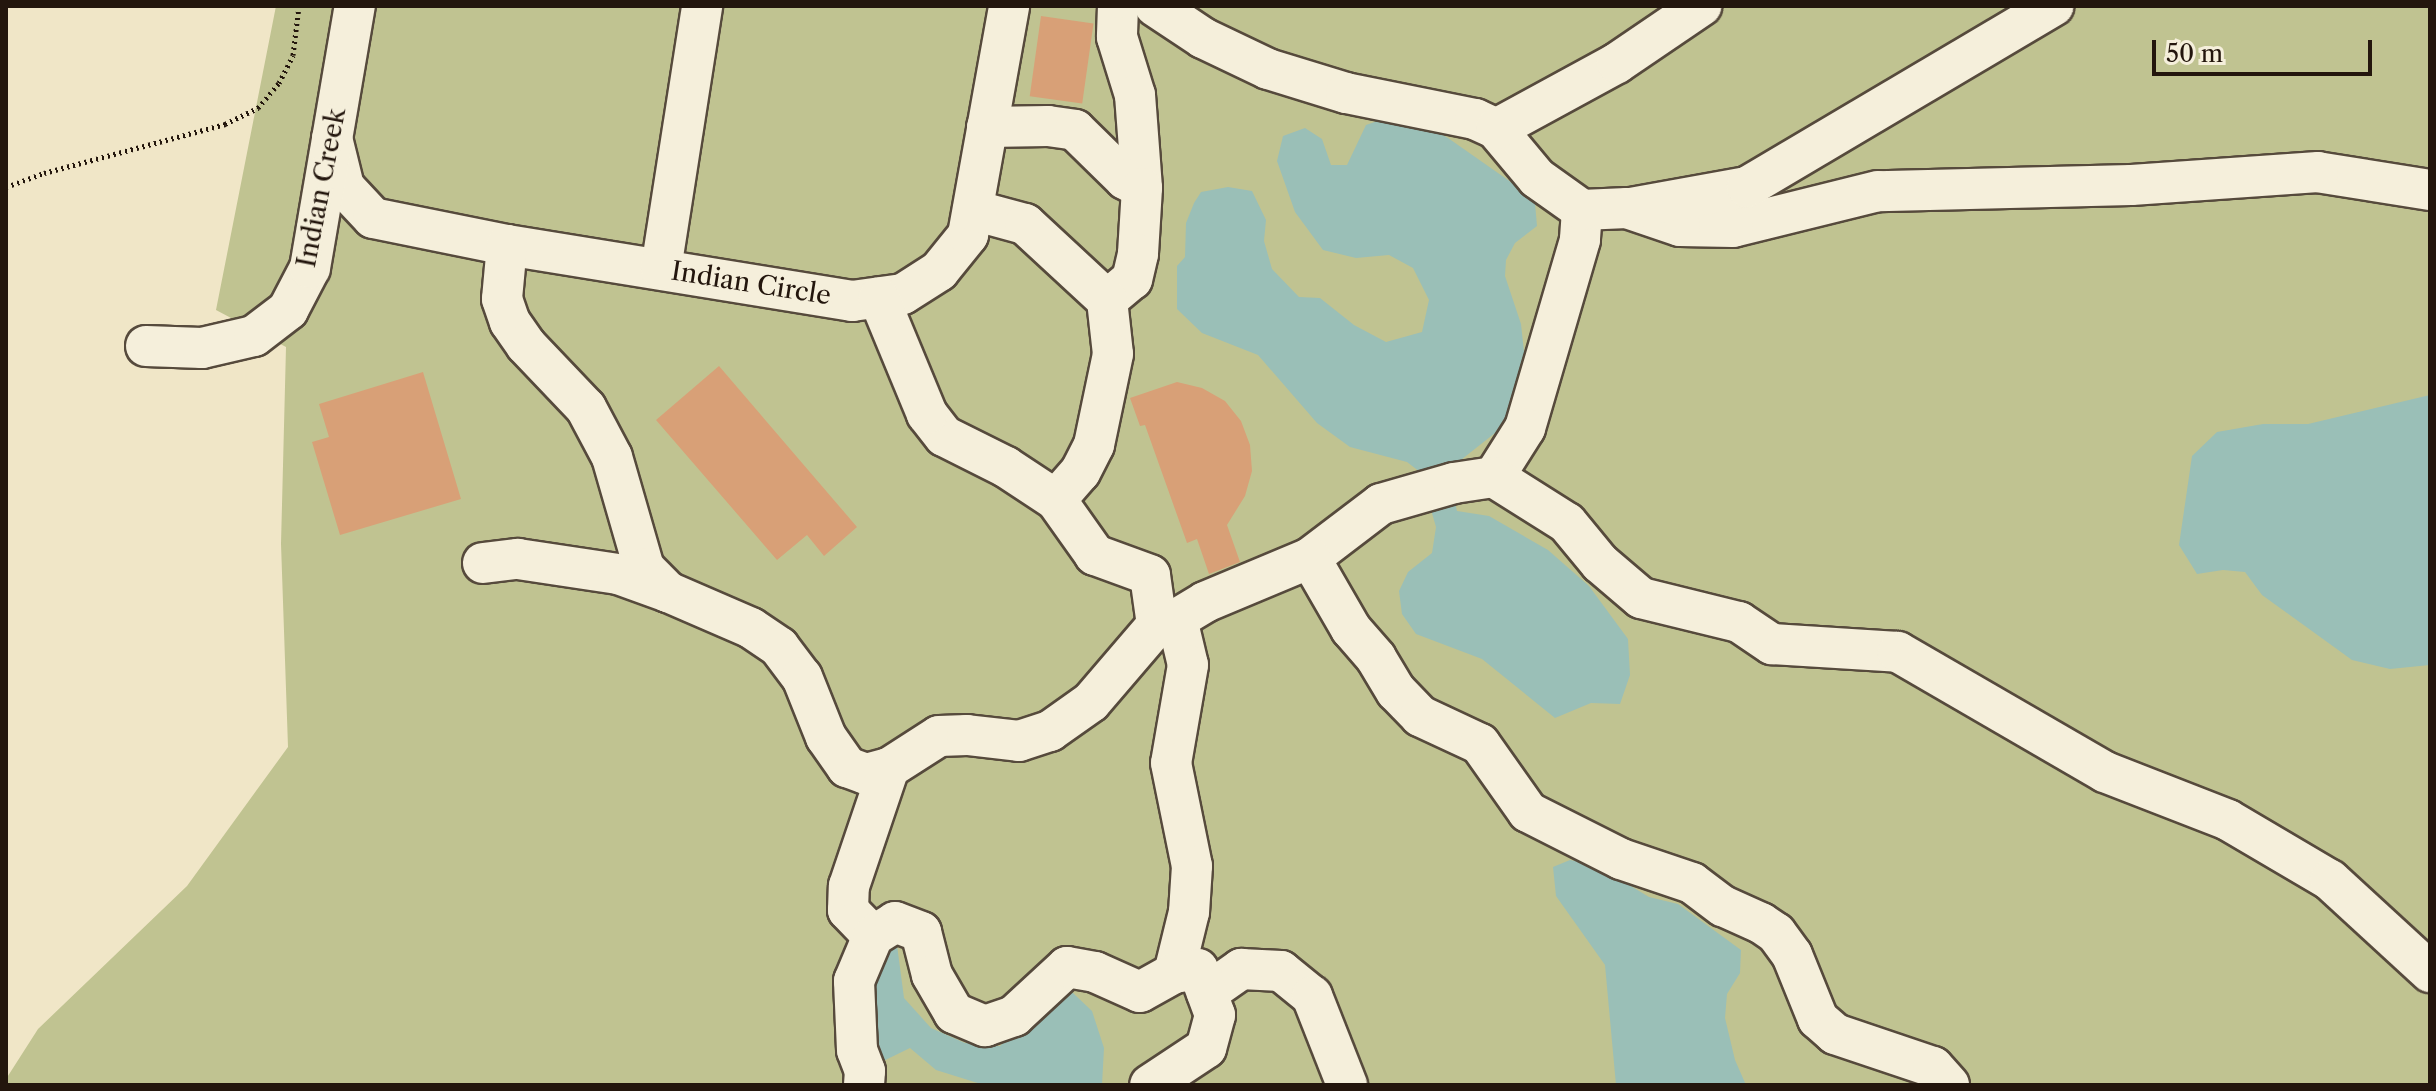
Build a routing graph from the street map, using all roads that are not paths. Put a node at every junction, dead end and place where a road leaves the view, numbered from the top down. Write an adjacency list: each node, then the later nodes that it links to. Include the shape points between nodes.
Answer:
1 (355, 6): 10 (lane, Indian Creek)
2 (702, 6): 17 (lane)
3 (1009, 6): 8 (lane, Indian Circle)
4 (1118, 6): 11 (lane, via 1117,37 1135,95)
5 (1155, 6): 9 (lane, via 1203,38 1268,69 1346,93 1475,119)
6 (1701, 6): 9 (lane, via 1617,63)
7 (2053, 6): 13 (lane, via 1747,187)
8 (987, 127): 11 (lane, via 1075,130 1125,179); 14 (lane, Indian Circle)
9 (1496, 129): 15 (lane, via 1537,178)
10 (332, 138): 16 (lane, Indian Circle, via 344,187 373,218); 20 (lane, Indian Creek, via 310,268 288,310 254,336 202,348)
11 (1142, 188): 19 (lane, via 1132,279)
12 (2430, 190): 13 (lane, via 2318,172 2131,185 1878,191 1733,227 1680,226)
13 (1627, 208): 15 (lane)
14 (973, 210): 18 (lane, Indian Circle, via 968,235 939,271 903,294); 19 (lane, via 1025,224)
15 (1582, 210): 21 (lane, via 1580,240 1525,428)
16 (507, 245): 17 (lane, Indian Circle); 25 (lane, via 502,299 510,322 586,408 612,457 644,568)
17 (661, 269): 18 (lane, Indian Circle, via 852,301)
18 (879, 298): 22 (lane, via 927,414 944,436)
19 (1107, 300): 22 (lane, via 1113,354 1094,445)
20 (146, 346)
21 (1494, 477): 23 (lane, via 1381,504); 29 (lane, via 1559,517 1641,598 1739,622 1772,644 1898,652 2105,772 2228,820 2330,880)
22 (1056, 500): 26 (lane, via 1095,555 1150,575)
23 (1310, 558): 26 (lane); 34 (lane, via 1351,629 1396,691 1420,716 1480,744 1528,812 1621,859 1692,883 1723,906 1761,923 1792,955 1818,1019 1835,1034 1933,1067)
24 (483, 563): 25 (lane, via 518,559 618,574)
25 (668, 592): 27 (lane, via 751,628 779,647 802,677 826,737 847,767 866,774)
26 (1167, 622): 27 (lane, via 1091,702 1050,731 1019,741 939,736); 30 (lane, via 1188,665 1171,763 1192,866)
27 (889, 768): 28 (lane, via 849,886 848,910)
28 (873, 936): 30 (lane, via 895,922 921,932 932,975 954,1013 985,1026 1014,1016 1067,967 1095,972 1140,992); 31 (lane, via 854,981)
29 (2430, 972)
30 (1190, 983): 32 (lane, via 1215,1015 1206,1048); 33 (lane, via 1241,969 1281,971 1312,996)
31 (864, 1085)
32 (1150, 1085)
33 (1347, 1085)
34 (1949, 1085)

